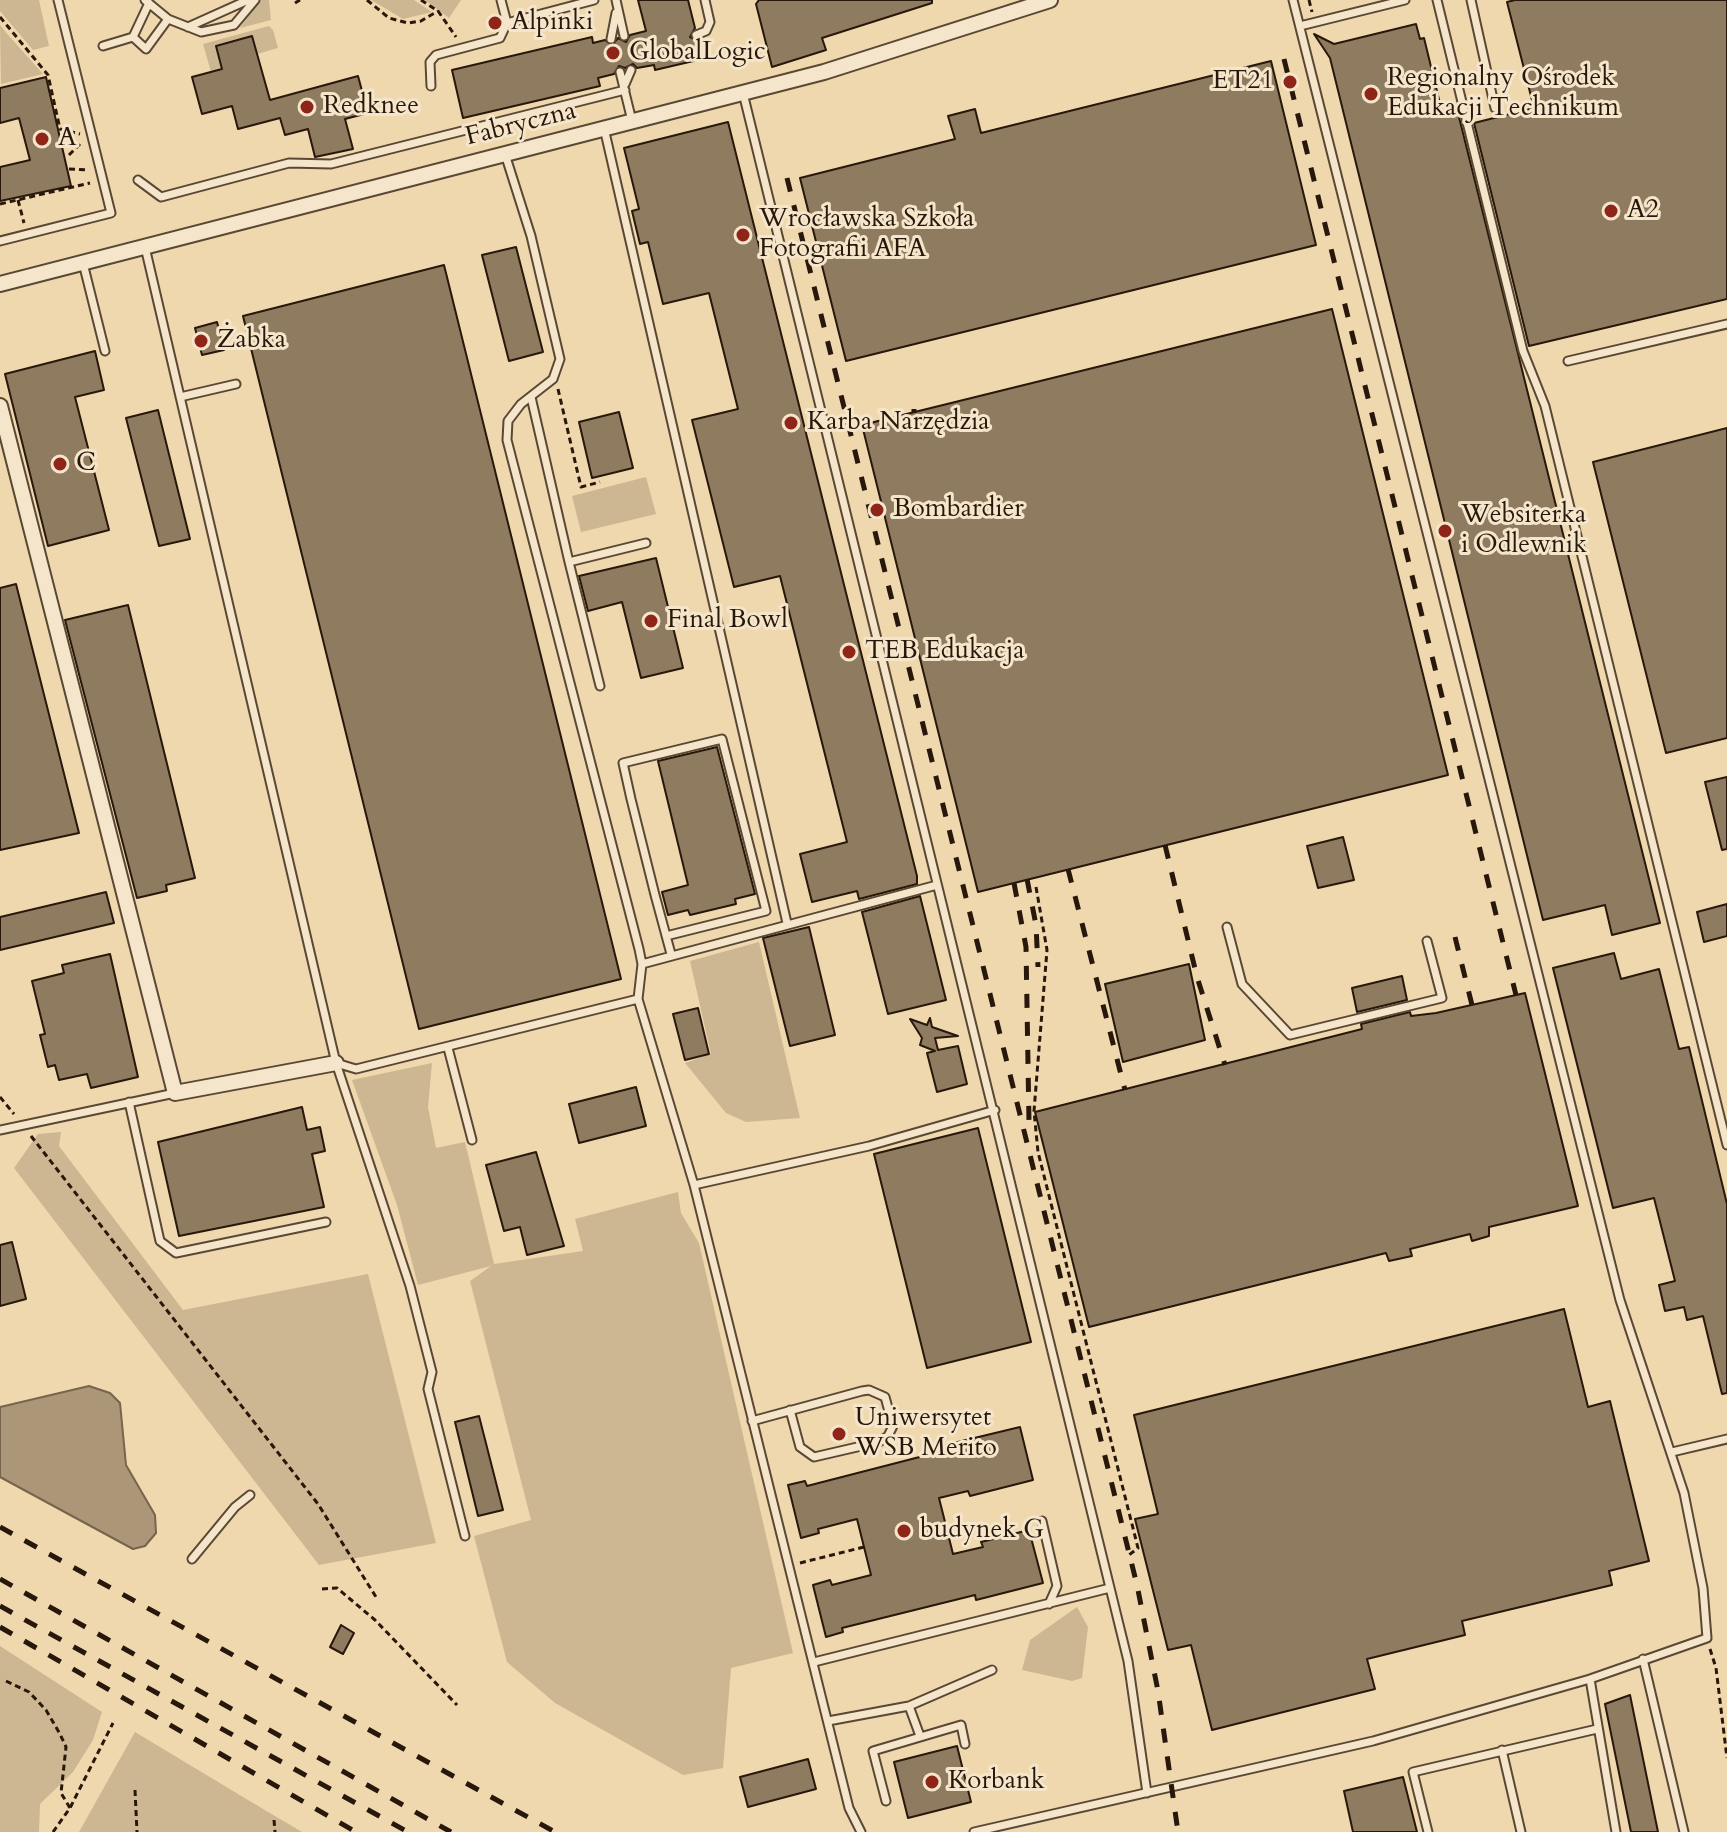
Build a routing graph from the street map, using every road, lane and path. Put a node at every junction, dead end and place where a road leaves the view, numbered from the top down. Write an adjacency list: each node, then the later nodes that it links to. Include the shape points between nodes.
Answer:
1 (58, 0): 44 (lane)
2 (248, 0): 25 (lane)
3 (255, 0): 25 (lane, via 234,25 201,32)
4 (300, 0): 17 (path)
5 (367, 0): 19 (path, via 389,18 408,23)
6 (421, 0): 19 (path)
7 (501, 0): 23 (lane)
8 (550, 0): 20 (lane)
9 (591, 0): 20 (lane)
10 (705, 0): 26 (lane, via 710,22)
11 (1050, 0): 36 (street, Fabryczna, via 899,50)
12 (1293, 0): 24 (lane)
13 (1405, 0): 24 (lane)
14 (1437, 0): 83 (lane, via 1523,351 1545,406)
15 (1471, 0): 37 (lane)
16 (147, 2): 22 (lane); 28 (lane)
17 (295, 3)
18 (616, 3): 27 (lane); 29 (lane)
19 (438, 11): 31 (path, via 453,29)
20 (553, 11): 23 (lane)
21 (0, 17): 41 (path, via 48,75 60,129 89,136)
22 (168, 19): 25 (lane); 28 (lane, via 146,49)
23 (507, 23): 31 (lane, via 500,38)
24 (1300, 26): 91 (lane, via 1620,1300)
25 (188, 27)
26 (696, 35)
27 (624, 36)
28 (133, 37): 30 (lane)
29 (611, 39)
30 (103, 46)
31 (459, 48): 34 (lane, via 430,62)
32 (631, 70): 35 (lane)
33 (620, 72): 35 (lane)
34 (431, 86)
35 (625, 87): 38 (lane); 45 (lane, via 331,164 289,163 161,197)
36 (743, 93): 38 (street, Fabryczna); 65 (lane)
37 (1495, 108)
38 (632, 121): 39 (street, Fabryczna)
39 (604, 128): 40 (street, Fabryczna); 67 (lane)
40 (505, 154): 50 (street, Fabryczna); 56 (lane, via 559,351)
41 (69, 155)
42 (69, 169): 43 (path)
43 (90, 170)
44 (102, 179): 46 (path); 48 (lane, via 111,213)
45 (138, 180)
46 (18, 200): 47 (path); 48 (path)
47 (0, 204)
48 (27, 235): 49 (lane)
49 (0, 241)
50 (145, 245): 51 (street, Fabryczna); 58 (lane)
51 (82, 261): 52 (street, Fabryczna); 54 (lane)
52 (0, 284)
53 (1727, 324): 55 (lane)
54 (105, 351)
55 (1568, 361)
56 (553, 379): 59 (lane); 61 (path, via 562,396 581,487)
57 (236, 384): 58 (lane)
58 (180, 397): 75 (lane)
59 (531, 397): 63 (lane); 72 (lane, via 508,421 507,440)
60 (0, 406): 76 (street)
61 (600, 482)
62 (646, 543): 63 (lane)
63 (569, 562): 64 (lane)
64 (600, 686)
65 (937, 885): 67 (lane); 79 (lane)
66 (1036, 887): 86 (path, via 1047,973 1034,1111 1038,1152)
67 (787, 923): 71 (lane)
68 (1227, 927): 70 (lane, via 1242,984 1290,1035 1442,998)
69 (666, 936): 69 (lane, via 623,763 722,739 766,911); 71 (lane)
70 (1427, 941)
71 (671, 954): 72 (lane)
72 (642, 964): 73 (lane)
73 (638, 999): 74 (lane); 84 (lane)
74 (448, 1048): 75 (lane, via 356,1069); 82 (lane)
75 (336, 1063): 76 (street); 94 (lane, via 410,1286 432,1372 428,1389)
76 (175, 1093): 78 (lane)
77 (0, 1097): 80 (path)
78 (129, 1102): 80 (lane); 85 (lane, via 160,1241 176,1253)
79 (995, 1110): 84 (lane, via 869,1146); 99 (lane)
80 (22, 1125): 81 (lane); 101 (path, via 295,1474)
81 (0, 1130)
82 (472, 1140)
83 (1727, 1145)
84 (694, 1185): 89 (lane)
85 (326, 1222)
86 (1065, 1265): 87 (path); 96 (path, via 1081,1333 1089,1342 1138,1548)
87 (1057, 1267)
88 (790, 1410): 88 (lane, via 869,1390 885,1397 893,1426 879,1442 814,1457 800,1447); 89 (lane)
89 (752, 1421): 98 (lane)
90 (1727, 1439): 91 (lane)
91 (1672, 1452): 103 (lane, via 1703,1588)
92 (250, 1495): 97 (lane)
93 (1042, 1521): 102 (lane, via 1057,1586)
94 (465, 1536)
95 (864, 1547): 98 (path)
96 (1129, 1555)
97 (192, 1559)
98 (789, 1566): 105 (lane)
99 (1110, 1588): 102 (lane); 119 (lane, via 1128,1661)
100 (322, 1589): 109 (path, via 337,1588 375,1620)
101 (376, 1597)
102 (1049, 1604): 105 (lane)
103 (1707, 1638): 104 (lane); 117 (path)
104 (1643, 1659): 107 (lane); 131 (lane)
105 (814, 1662): 111 (lane)
106 (992, 1670): 110 (lane)
107 (1590, 1679): 113 (lane); 119 (lane, via 1373,1741)
108 (6, 1681): 121 (path, via 29,1692 60,1734 66,1747 61,1793)
109 (457, 1705)
110 (909, 1706): 111 (lane); 114 (lane)
111 (828, 1721): 126 (lane, via 849,1808)
112 (113, 1723): 121 (path)
113 (1597, 1729): 116 (lane); 130 (lane)
114 (920, 1736): 115 (lane, via 961,1725); 120 (lane, via 873,1751)
115 (965, 1744)
116 (1502, 1750): 128 (lane, via 1413,1772); 129 (lane)
117 (1727, 1758)
118 (135, 1790): 124 (path)
119 (1147, 1793): 127 (lane)
120 (886, 1801)
121 (70, 1808): 123 (path)
122 (274, 1820): 125 (path)
123 (53, 1832)
124 (137, 1832)
125 (275, 1832)
126 (861, 1832)
127 (974, 1832)
128 (1428, 1832)
129 (1521, 1832)
130 (1616, 1832)
131 (1684, 1832)

